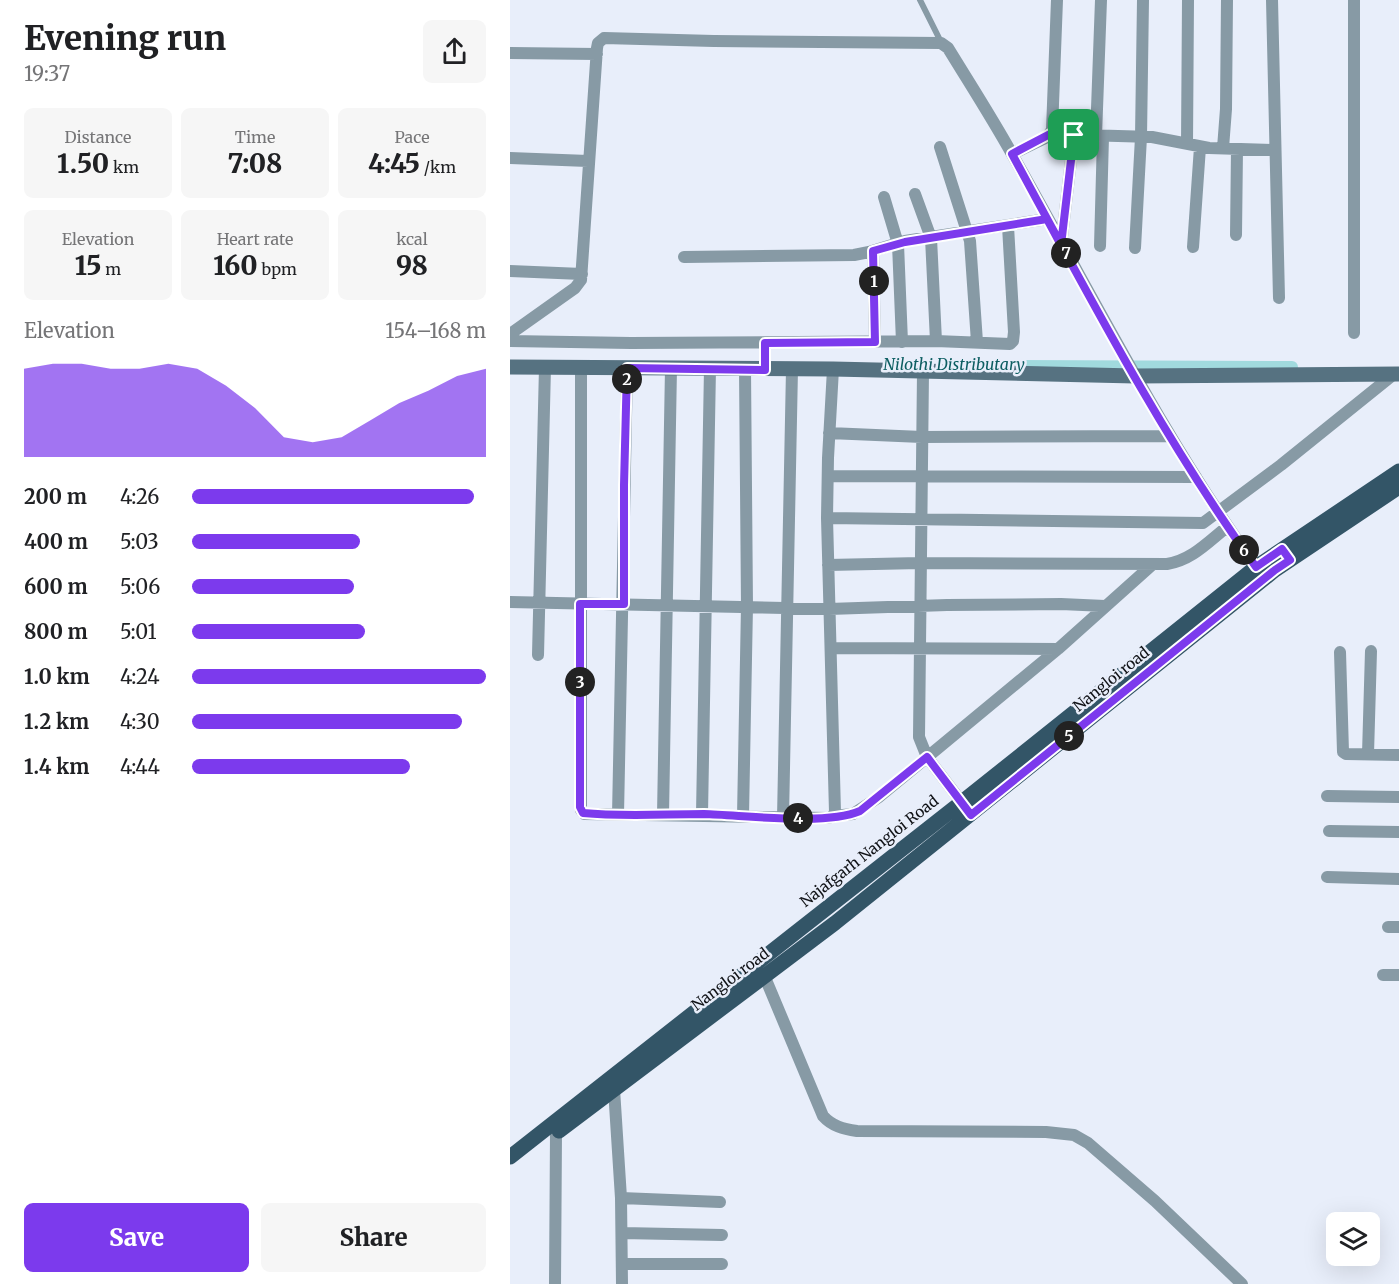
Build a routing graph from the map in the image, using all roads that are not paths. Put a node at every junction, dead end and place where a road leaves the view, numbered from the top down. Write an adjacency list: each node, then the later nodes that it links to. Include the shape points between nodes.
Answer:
1 (920, 0): 9 (lane)
2 (1057, 0): 12 (street)
3 (1101, 0): 14 (street)
4 (1143, 0): 15 (street)
5 (1188, 0): 16 (street)
6 (1227, 0): 19 (street)
7 (1272, 0): 21 (street)
8 (1354, 0): 42 (street)
9 (941, 42): 11 (street, via 608,37 598,43); 22 (street)
10 (510, 53): 11 (street)
11 (597, 54): 24 (street)
12 (1050, 134): 13 (street); 22 (street)
13 (1074, 135): 14 (street); 33 (street)
14 (1100, 136): 15 (street); 34 (street)
15 (1141, 137): 16 (street); 36 (street)
16 (1187, 144): 18 (street)
17 (940, 147): 29 (street)
18 (1200, 147): 19 (street); 35 (street)
19 (1223, 148): 20 (street)
20 (1237, 149): 21 (street); 30 (street)
21 (1275, 150): 41 (street)
22 (1012, 154): 27 (street)
23 (510, 158): 24 (street)
24 (588, 160): 40 (street)
25 (915, 194): 31 (street)
26 (884, 197): 32 (street)
27 (1047, 219): 28 (street); 33 (street)
28 (1008, 226): 29 (street); 48 (street, via 1014,339 1010,344)
29 (968, 233): 31 (street); 48 (street)
30 (1236, 235)
31 (931, 238): 32 (street); 45 (street)
32 (898, 244): 37 (street); 47 (street)
33 (1061, 245): 62 (street)
34 (1100, 246)
35 (1193, 247)
36 (1135, 248)
37 (873, 251): 38 (street, via 847,255); 46 (street)
38 (684, 257)
39 (510, 271): 40 (street)
40 (582, 274): 43 (street, via 575,288)
41 (1279, 298)
42 (1354, 333)
43 (510, 334)
44 (510, 341): 49 (street)
45 (936, 341): 47 (street); 48 (street)
46 (875, 342): 47 (street); 49 (street)
47 (902, 342)
48 (977, 342)
49 (765, 346): 53 (street)
50 (510, 367): 51 (street)
51 (545, 367): 52 (street); 81 (street)
52 (580, 367): 54 (street); 82 (street)
53 (765, 367): 57 (street); 58 (street)
54 (627, 368): 55 (street); 83 (street)
55 (671, 368): 56 (street); 84 (street)
56 (710, 368): 57 (street); 85 (street)
57 (745, 369): 86 (street)
58 (792, 369): 59 (street); 89 (street)
59 (833, 369): 60 (street); 63 (street)
60 (923, 372): 62 (street); 65 (street)
61 (1397, 374): 62 (street); 71 (street)
62 (1134, 376): 64 (street)
63 (829, 433): 65 (street); 67 (street)
64 (1170, 436): 65 (street); 68 (street)
65 (922, 437): 69 (street)
66 (1399, 471): 75 (main road, Najafgarh Nangloi Road)
67 (828, 476): 69 (street); 72 (street)
68 (1196, 477): 69 (street); 71 (street)
69 (921, 478): 73 (street)
70 (1399, 487): 75 (main road, Nangloi road)
71 (1218, 512): 73 (street, via 1199,523); 74 (street)
72 (827, 518): 73 (street); 78 (street)
73 (921, 519): 76 (street)
74 (1227, 527): 77 (street, via 1191,557); 79 (street)
75 (1286, 555): 79 (main road, Najafgarh Nangloi Road); 106 (main road, Nangloi road, via 1275,570)
76 (920, 563): 77 (street); 78 (street); 87 (street)
77 (1153, 564): 88 (street)
78 (828, 565): 90 (street)
79 (1256, 567): 102 (main road, Najafgarh Nangloi Road)
80 (510, 602): 81 (street)
81 (540, 603): 82 (street); 96 (street)
82 (580, 604): 83 (street); 104 (street, via 581,810 584,814)
83 (624, 604): 84 (street); 104 (street)
84 (668, 605): 85 (street); 105 (street)
85 (706, 605): 86 (street); 103 (street)
86 (747, 606): 89 (street); 107 (street)
87 (920, 606): 88 (street); 90 (street); 92 (street)
88 (1105, 606): 93 (street)
89 (787, 609): 90 (street); 109 (street)
90 (830, 609): 91 (street)
91 (831, 648): 92 (street); 108 (street, via 836,808)
92 (919, 648): 93 (street); 99 (street, via 919,737)
93 (1058, 649): 99 (street)
94 (1371, 651): 97 (street)
95 (1340, 652): 97 (street, via 1342,750 1346,754)
96 (538, 655)
97 (1368, 754): 98 (street)
98 (1399, 755)
99 (927, 757): 102 (street); 108 (street, via 860,811)
100 (1327, 796): 101 (street)
101 (1399, 796)
102 (962, 802): 106 (street); 117 (main road, Najafgarh Nangloi Road)
103 (702, 814): 105 (street); 107 (street)
104 (618, 815): 105 (street)
105 (663, 815)
106 (971, 815): 114 (main road, Nangloi road)
107 (743, 816): 109 (street)
108 (833, 816): 109 (street)
109 (783, 818)
110 (1329, 831): 111 (street)
111 (1399, 832)
112 (1327, 877): 113 (street)
113 (1399, 879)
114 (764, 975): 117 (main road, Nangloi road); 129 (street, via 828,1121 857,1131 1074,1135 1148,1194)
115 (1383, 975): 116 (street)
116 (1399, 975)
117 (610, 1085): 118 (main road, Nangloi road); 119 (main road, Najafgarh Nangloi Road); 121 (street)
118 (556, 1133): 120 (main road, Nangloi road); 127 (street)
119 (510, 1157)
120 (510, 1170)
121 (621, 1198): 122 (street); 123 (street)
122 (720, 1202)
123 (622, 1233): 124 (street); 125 (street)
124 (722, 1235)
125 (622, 1264): 126 (street); 128 (street)
126 (722, 1264)
127 (555, 1284)
128 (622, 1284)
129 (1242, 1284)

